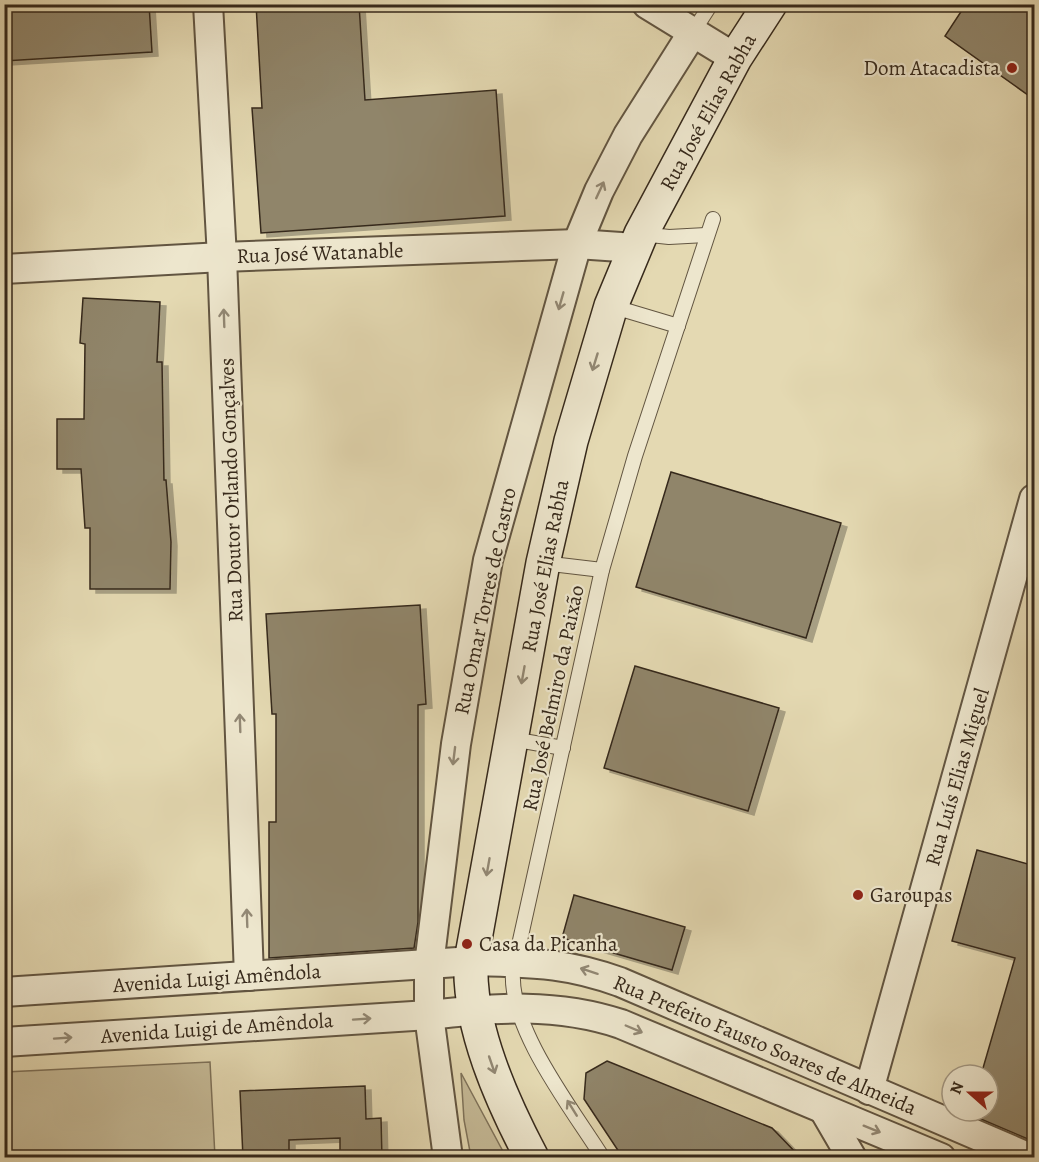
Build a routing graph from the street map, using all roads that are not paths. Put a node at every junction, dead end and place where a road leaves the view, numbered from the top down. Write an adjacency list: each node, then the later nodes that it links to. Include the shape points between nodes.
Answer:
1 (208, 4): 11 (street, Rua Doutor Orlando Gonçalves)
2 (647, 4): 5 (street)
3 (711, 4): 5 (lane)
4 (770, 4): 6 (street, Rua José Elias Rabha)
5 (693, 32): 6 (street); 10 (street, Rua Omar Torres de Castro, one-way to 5, via 628,135)
6 (735, 57): 9 (street, Rua José Elias Rabha)
7 (713, 219): 8 (lane, Rua José Belmiro da Paixão)
8 (706, 235): 9 (lane); 14 (lane, Rua José Belmiro da Paixão)
9 (638, 241): 10 (street, Rua José Watanable); 13 (street, Rua José Elias Rabha)
10 (577, 244): 11 (street, Rua José Watanable); 22 (street, Rua Omar Torres de Castro, one-way to 22, via 489,560 456,744)
11 (222, 257): 12 (street, Rua José Watanable); 23 (street, Rua Doutor Orlando Gonçalves, one-way to 11)
12 (4, 269)
13 (611, 306): 14 (lane); 16 (street, Rua José Elias Rabha, one-way to 16, via 571,441)
14 (678, 326): 17 (lane, Rua José Belmiro da Paixão)
15 (1035, 499): 29 (street, Rua Luís Elias Miguel)
16 (543, 563): 17 (lane); 18 (street, Rua José Elias Rabha, one-way to 18)
17 (602, 570): 19 (lane, Rua José Belmiro da Paixão)
18 (512, 739): 19 (lane); 20 (street, Rua José Elias Rabha, one-way to 20)
19 (563, 748): 21 (lane, Rua José Belmiro da Paixão)
20 (471, 962): 21 (street, Rua Prefeito Fausto Soares de Almeida); 22 (street, Avenida Luigi Amêndola); 26 (street, Rua José Elias Rabha)
21 (522, 962): 25 (lane, Rua José Belmiro da Paixão, via 513,984); 29 (street, Rua Prefeito Fausto Soares de Almeida, one-way to 21, via 620,982 583,969)
22 (429, 965): 23 (street, Avenida Luigi Amêndola); 27 (street, Rua Omar Torres de Castro)
23 (249, 976): 24 (street, Avenida Luigi Amêndola)
24 (4, 992)
25 (527, 1008): 26 (street, Rua Prefeito Fausto Soares de Almeida); 30 (street, Rua Prefeito Fausto Soares de Almeida, one-way to 30, via 583,1013 621,1024); 34 (lane, Rua José Belmiro da Paixão, one-way to 25, via 537,1050)
26 (473, 1009): 27 (street, Avenida Luigi de Amêndola); 33 (street, Rua José Elias Rabha, one-way to 33, via 511,1119)
27 (429, 1015): 28 (street, Avenida Luigi de Amêndola, one-way to 27); 32 (street, Rua Omar Torres de Castro)
28 (4, 1042)
29 (869, 1090): 31 (street, Rua Prefeito Fausto Soares de Almeida)
30 (824, 1110): 35 (street); 36 (street, Rua Prefeito Fausto Soares de Almeida, one-way to 36)
31 (960, 1130): 37 (street); 38 (street, Rua Prefeito Fausto Soares de Almeida)
32 (448, 1158)
33 (532, 1158)
34 (603, 1158)
35 (852, 1158)
36 (941, 1158)
37 (950, 1158)
38 (1030, 1158)

